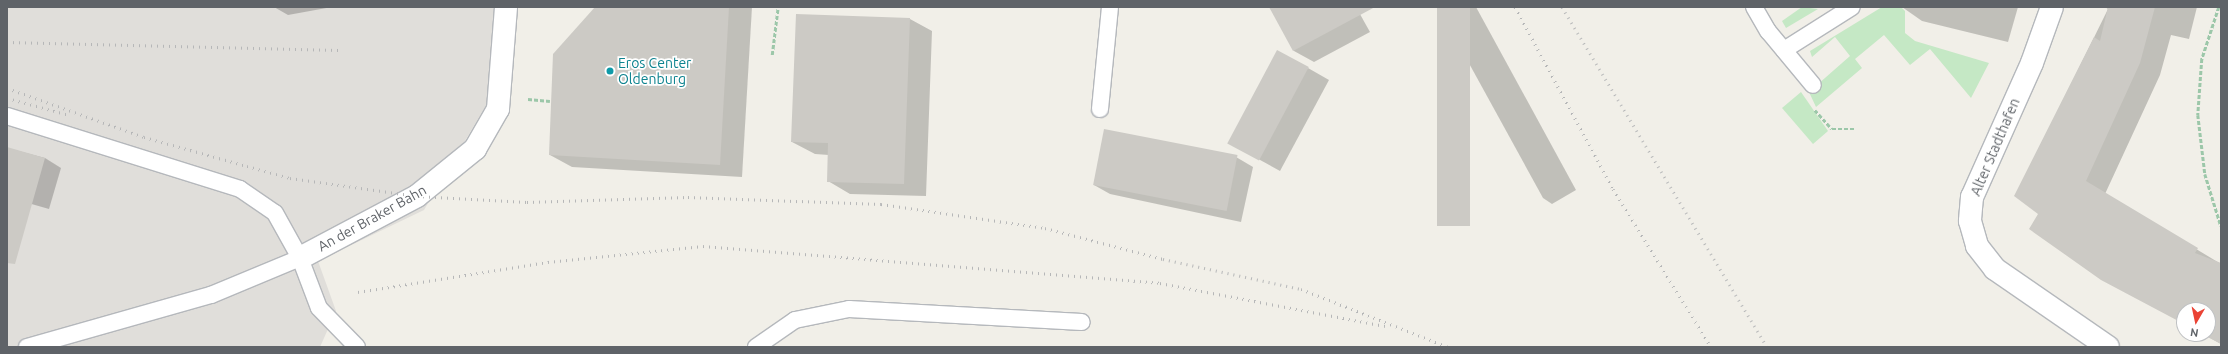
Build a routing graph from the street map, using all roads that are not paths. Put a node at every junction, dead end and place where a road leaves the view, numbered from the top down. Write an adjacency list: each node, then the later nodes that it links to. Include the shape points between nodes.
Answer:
1 (506, 7): 10 (street, An der Braker Bahn, via 498,109 475,149 417,196)
2 (1110, 7): 8 (lane)
3 (1754, 7): 6 (lane)
4 (1852, 7): 6 (lane)
5 (2052, 7): 15 (street, Alter Stadthafen, via 2032,63 1972,197 1970,220 1977,246 1995,269)
6 (1784, 50): 7 (lane)
7 (1811, 82)
8 (1100, 109)
9 (7, 116): 10 (lane, via 240,189 275,213)
10 (300, 258): 12 (lane, via 211,296); 13 (lane, via 319,308 350,344)
11 (1082, 322): 14 (lane, via 850,309 795,320)
12 (27, 347)
13 (357, 347)
14 (756, 347)
15 (2108, 347)

